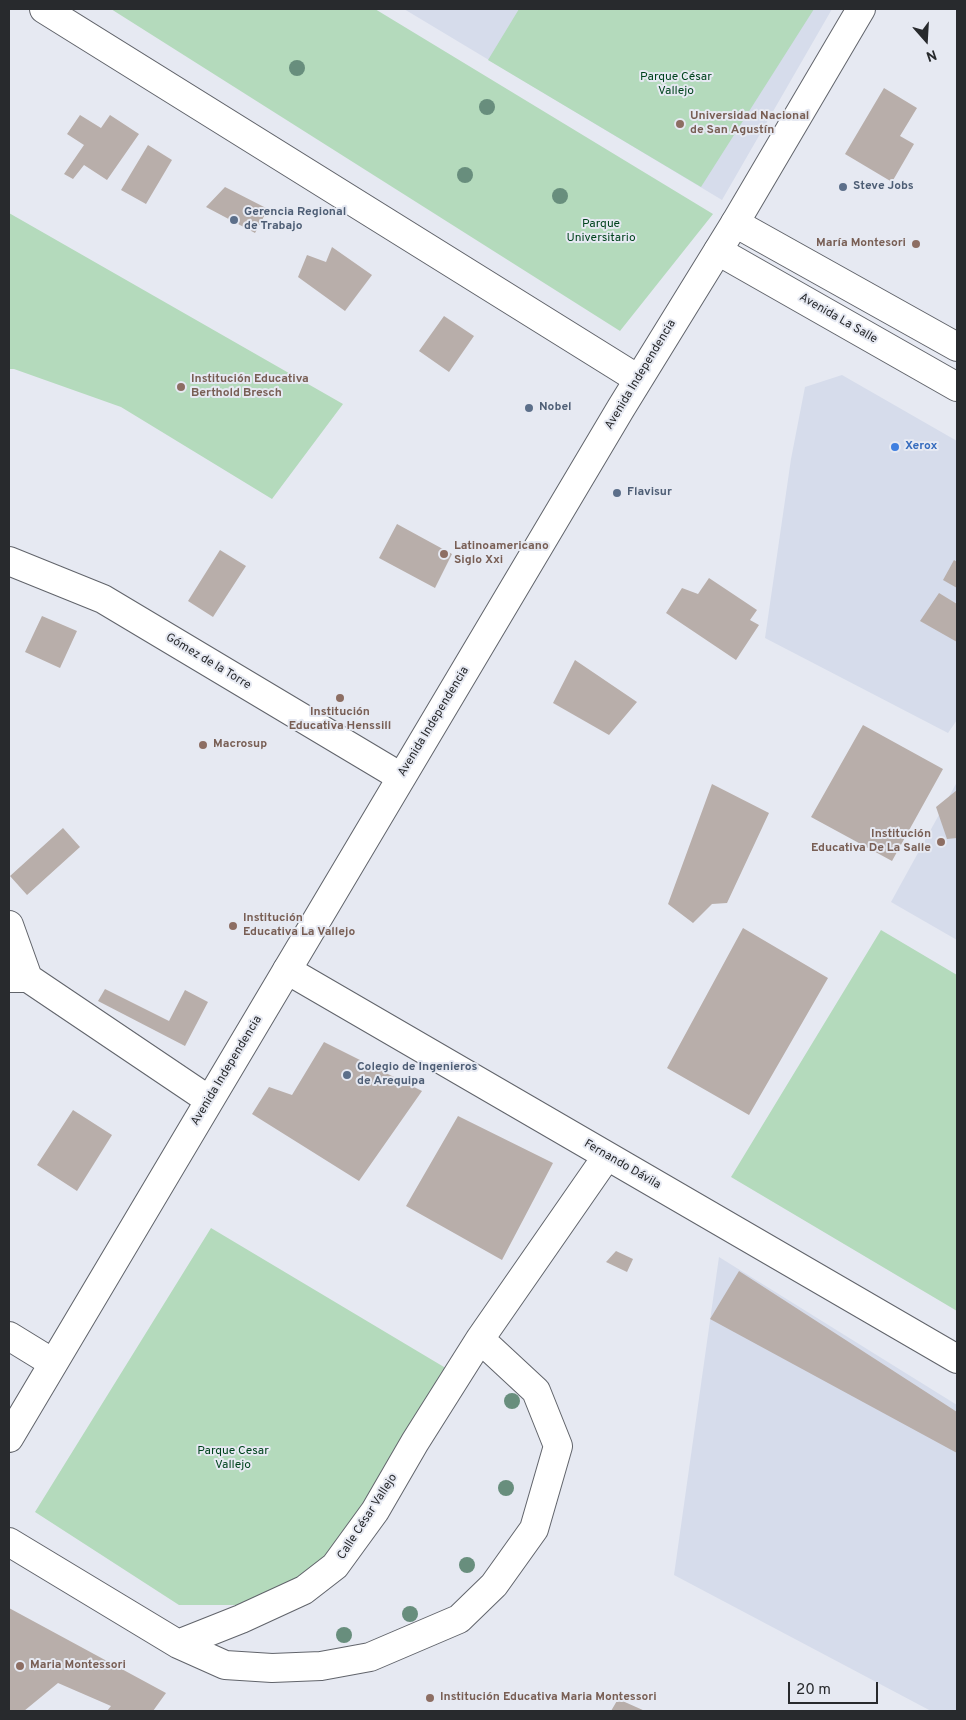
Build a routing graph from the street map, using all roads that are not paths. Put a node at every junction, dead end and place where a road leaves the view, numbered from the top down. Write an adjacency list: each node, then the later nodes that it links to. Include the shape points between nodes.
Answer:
1 (44, 9): 8 (street)
2 (862, 9): 3 (street, Avenida Independencia)
3 (735, 223): 4 (street, Avenida Independencia); 5 (street)
4 (718, 250): 7 (street, Avenida La Salle); 8 (street, Avenida Independencia)
5 (926, 330): 6 (street); 7 (street)
6 (957, 347)
7 (910, 360): 9 (street, Avenida La Salle)
8 (638, 379): 11 (street, Avenida Independencia)
9 (957, 387)
10 (9, 562): 11 (street, Gómez de la Torre, via 102,599)
11 (401, 777): 13 (street, Avenida Independencia)
12 (9, 925): 14 (street)
13 (287, 970): 15 (street, Avenida Independencia); 16 (street, Fernando Dávila)
14 (18, 978): 15 (street)
15 (209, 1100): 20 (street, Avenida Independencia)
16 (606, 1156): 18 (street, Calle César Vallejo); 19 (street, Fernando Dávila)
17 (9, 1336): 20 (street)
18 (480, 1339): 23 (street, Calle César Vallejo, via 375,1511 335,1566 304,1590); 23 (street, via 536,1391 558,1446 534,1529 494,1585 459,1619 370,1656 321,1666 272,1668 225,1665)
19 (957, 1359)
20 (53, 1363): 21 (street, Avenida Independencia)
21 (9, 1438)
22 (9, 1542): 23 (street)
23 (178, 1644)

